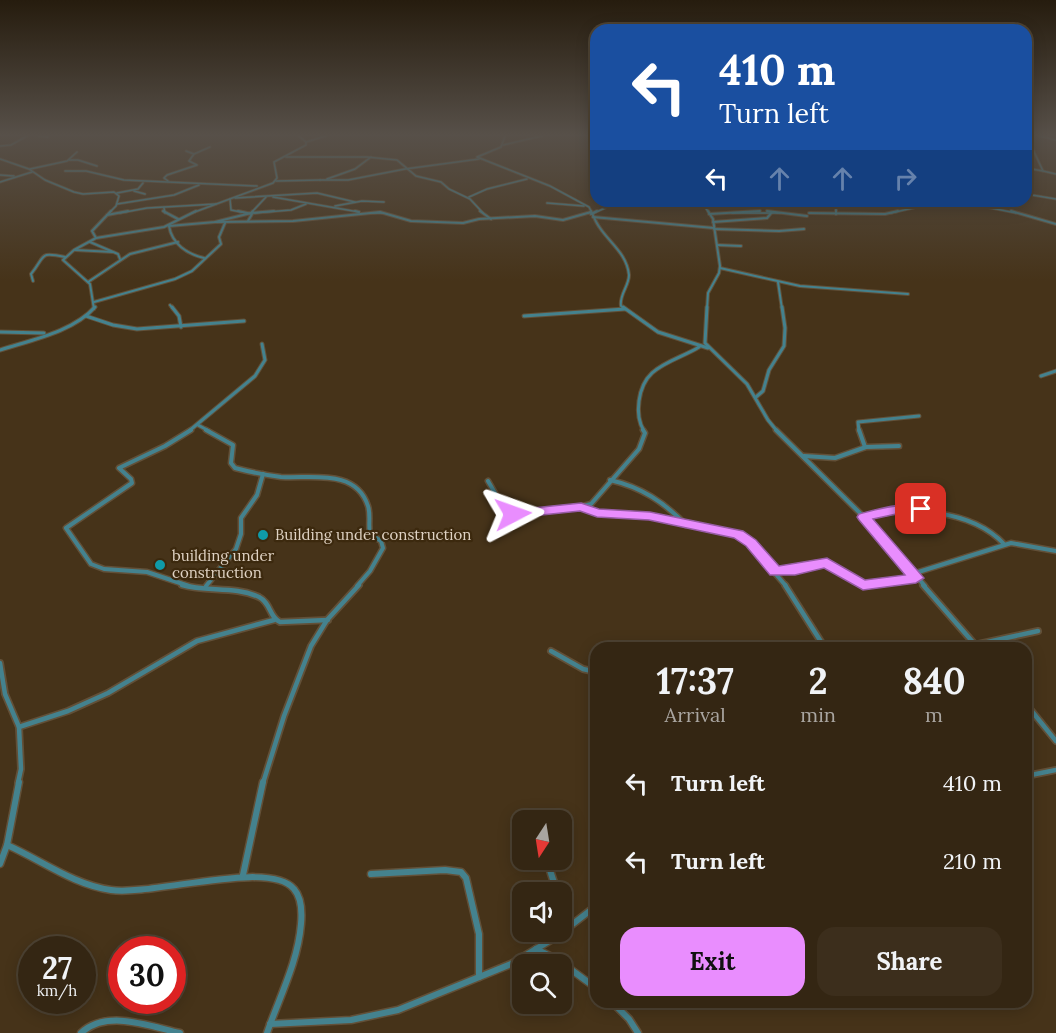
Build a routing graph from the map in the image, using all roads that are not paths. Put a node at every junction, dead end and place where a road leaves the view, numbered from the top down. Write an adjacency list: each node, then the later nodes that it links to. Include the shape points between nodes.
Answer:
1 (56, 184): 11 (street, via 80,194)
2 (140, 184): 10 (street, via 138,189)
3 (199, 184): 21 (street, via 174,195)
4 (203, 184): 9 (street)
5 (269, 184): 9 (street)
6 (444, 184): 15 (street)
7 (507, 184): 15 (street)
8 (544, 184): 26 (street)
9 (261, 187): 16 (street)
10 (127, 191): 11 (street); 12 (street)
11 (117, 193): 21 (street)
12 (145, 194)
13 (269, 195): 16 (street); 18 (street, via 317,193); 23 (street); 33 (street)
14 (1032, 195): 17 (street)
15 (468, 198): 40 (street)
16 (230, 199): 22 (street); 33 (street, via 231,210)
17 (1056, 199)
18 (355, 201): 19 (street); 24 (street)
19 (384, 202)
20 (547, 203): 26 (street)
21 (117, 204): 38 (street)
22 (217, 204): 25 (street); 39 (street)
23 (306, 204): 24 (street); 33 (street, via 291,210)
24 (331, 206): 34 (street)
25 (165, 207): 38 (street); 39 (street, via 163,212)
26 (588, 207): 35 (street)
27 (608, 207): 35 (street)
28 (704, 207): 36 (street)
29 (836, 207): 37 (street)
30 (917, 207): 37 (street, via 885,214)
31 (990, 207): 45 (street)
32 (772, 212): 36 (street); 37 (street); 43 (street, via 767,218)
33 (251, 213): 41 (street); 42 (street)
34 (369, 213): 40 (street, via 464,224); 41 (street)
35 (592, 214): 40 (street, via 563,220 535,216); 48 (street); 67 (street, via 627,264 629,278 620,300)
36 (709, 214): 43 (street)
37 (836, 214)
38 (106, 215): 50 (street, via 92,231)
39 (178, 219): 46 (street)
40 (490, 219)
41 (249, 221): 44 (street)
42 (215, 222): 44 (street); 47 (street)
43 (713, 222): 48 (street)
44 (225, 223): 58 (street, via 219,237 221,244)
45 (1056, 224)
46 (165, 226): 47 (street); 50 (street)
47 (169, 226): 52 (street)
48 (714, 228): 49 (street); 53 (street)
49 (804, 229)
50 (96, 238): 51 (street)
51 (90, 242): 55 (street); 56 (street)
52 (177, 242): 58 (street, via 187,254); 59 (street)
53 (717, 245): 54 (street); 60 (street)
54 (741, 246)
55 (74, 250): 56 (street); 57 (street)
56 (113, 252): 59 (street)
57 (65, 257): 61 (street, via 48,253 40,256 31,274); 62 (street, via 63,261)
58 (204, 258): 65 (street, via 192,271 174,279)
59 (120, 259): 62 (street)
60 (720, 268): 63 (street); 76 (street, via 708,293 705,340)
61 (33, 281)
62 (88, 282): 65 (street)
63 (777, 282): 64 (street); 80 (street, via 784,346 769,370 763,391)
64 (908, 294)
65 (94, 302): 68 (street, via 95,308)
66 (170, 304): 71 (street)
67 (625, 309): 69 (street); 75 (street, via 664,335)
68 (86, 316): 71 (street, via 137,329); 73 (street)
69 (524, 316)
70 (244, 321): 71 (street)
71 (181, 327)
72 (0, 332): 73 (street)
73 (48, 333): 77 (street)
74 (262, 344): 82 (street, via 264,360 255,376)
75 (700, 346): 76 (street); 87 (street, via 651,375 637,408 644,440)
76 (710, 349): 80 (street)
77 (0, 350)
78 (1056, 371): 79 (street)
79 (1041, 376)
80 (756, 397): 85 (street, via 768,420)
81 (919, 416): 84 (street, via 858,422)
82 (198, 425): 86 (street, via 232,445 231,463 235,468); 96 (street, via 119,468 132,483 66,528 91,564 104,569 147,572 186,586)
83 (899, 446): 84 (street)
84 (865, 447): 85 (street, via 835,458)
85 (803, 456): 90 (street)
86 (263, 474): 96 (street, via 257,495 241,518 236,549); 98 (street, via 344,480 357,487 370,509 370,534 381,541 383,548 368,575)
87 (610, 480): 89 (street, via 595,500); 91 (street, via 635,485)
88 (488, 481): 89 (street, via 513,514)
89 (581, 507): 91 (street, via 597,513 650,516)
90 (864, 517): 92 (street, via 909,508 930,510 981,526); 95 (street)
91 (687, 525): 94 (street, via 738,534)
92 (1004, 544): 93 (street); 95 (street)
93 (1056, 550)
94 (775, 571): 95 (street, via 830,564 863,585); 100 (street)
95 (914, 576): 101 (street)
96 (206, 587): 97 (street, via 261,598)
97 (276, 620): 98 (street); 107 (street, via 197,641 93,700)
98 (328, 620): 114 (street, via 305,658 284,712 247,839)
99 (1038, 631): 102 (street)
100 (821, 642)
101 (972, 642)
102 (993, 642)
103 (552, 651): 105 (street)
104 (0, 663): 107 (street, via 5,694)
105 (590, 671)
106 (1032, 711): 108 (street)
107 (20, 727): 111 (street, via 21,769)
108 (1056, 741)
109 (1056, 770): 110 (street)
110 (1032, 775)
111 (7, 845): 112 (street); 114 (street, via 83,883 110,890 199,883)
112 (0, 864)
113 (371, 874): 119 (street, via 461,872 466,878 479,934)
114 (243, 875): 122 (street, via 281,879 295,887 301,904 302,922 293,963)
115 (590, 910): 116 (street)
116 (572, 924)
117 (546, 942): 118 (street)
118 (536, 949): 119 (street); 120 (street)
119 (479, 977): 122 (street, via 379,1016)
120 (590, 984)
121 (618, 1008): 126 (street)
122 (270, 1024): 125 (street)
123 (81, 1033): 124 (street, via 90,1023 103,1020)
124 (180, 1033)
125 (267, 1033)
126 (638, 1033)

